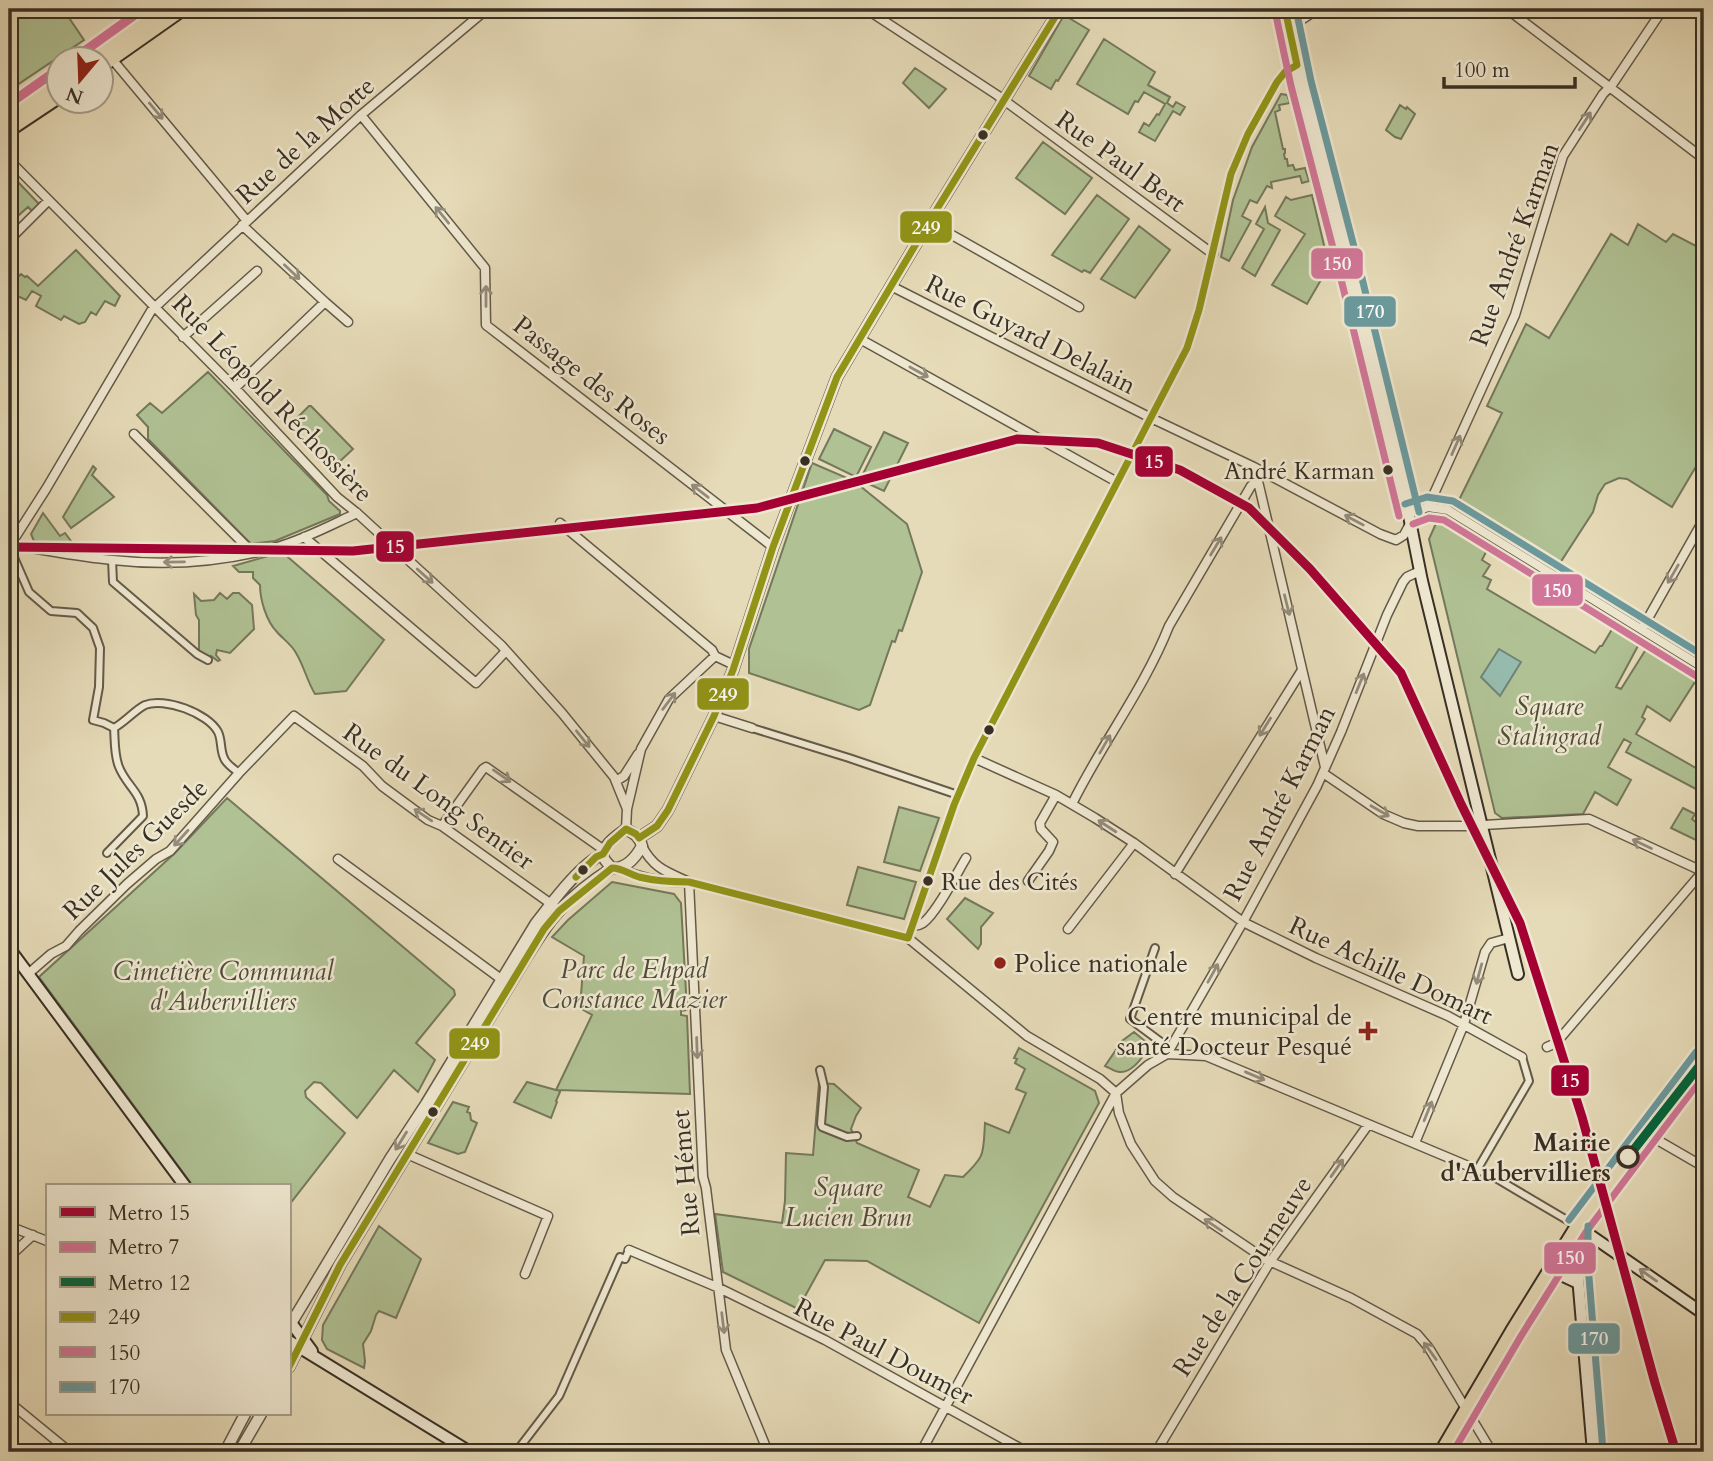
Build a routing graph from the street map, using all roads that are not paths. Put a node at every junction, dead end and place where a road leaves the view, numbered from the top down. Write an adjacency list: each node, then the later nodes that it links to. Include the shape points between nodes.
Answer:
1 (163, 9): 11 (main road)
2 (183, 9): 11 (main road)
3 (487, 9): 20 (street, Rue de la Motte)
4 (866, 9): 18 (street, Rue Paul Bert)
5 (1060, 9): 18 (street)
6 (1285, 9): 10 (main road)
7 (1313, 9): 10 (street)
8 (1507, 9): 16 (street)
9 (1663, 9): 16 (street, Rue André Karman)
10 (1289, 28): 14 (main road)
11 (131, 38): 12 (main road); 13 (main road)
12 (116, 46)
13 (116, 54)
14 (1297, 65): 29 (street, via 1277,82 1245,139 1231,174); 46 (main road)
15 (116, 74): 27 (street, one-way to 27)
16 (1609, 88): 23 (street); 44 (street, Rue André Karman, one-way to 16, via 1515,315 1563,156)
17 (46, 92): 21 (main road)
18 (1004, 102): 26 (street); 29 (street, Rue Paul Bert)
19 (46, 105): 22 (main road)
20 (362, 115): 27 (street, Rue de la Motte); 51 (street, Passage des Roses, one-way to 20, via 486,325 485,268)
21 (9, 117)
22 (9, 130)
23 (1704, 159)
24 (9, 160): 25 (street, Rue Léopold Réchossière)
25 (48, 201): 28 (street); 33 (street, Rue Léopold Réchossière)
26 (929, 222): 31 (street); 34 (street)
27 (244, 223): 32 (street, one-way to 32); 33 (street, Rue de la Motte)
28 (9, 240)
29 (1213, 254): 39 (street, via 1188,348)
30 (257, 271): 36 (street)
31 (891, 286): 37 (street); 39 (street, Rue Guyard Delalain)
32 (325, 302): 35 (street); 38 (street)
33 (155, 307): 36 (street, Rue Léopold Réchossière); 50 (street, Rue de la Motte)
34 (1079, 307)
35 (348, 322)
36 (183, 337): 38 (street, Rue Léopold Réchossière)
37 (860, 339): 43 (street, one-way to 43); 51 (street, via 837,377)
38 (235, 388): 45 (street, Rue Léopold Réchossière)
39 (1151, 418): 41 (street, Rue Guyard Delalain); 43 (street)
40 (134, 435): 52 (street)
41 (1254, 467): 42 (street); 46 (street, Rue Guyard Delalain, one-way to 41, via 1404,535 1396,540)
42 (1258, 480): 61 (street, one-way to 61); 73 (street, one-way to 42, via 1169,626)
43 (1117, 482): 67 (street)
44 (1428, 507): 46 (street); 55 (street, via 1448,510)
45 (357, 513): 49 (street); 56 (street, Rue Léopold Réchossière, one-way to 56)
46 (1410, 519): 54 (main road)
47 (1704, 519): 55 (street, one-way to 55)
48 (560, 523): 57 (street)
49 (304, 537): 52 (street); 56 (street, via 475,683)
50 (9, 547): 53 (street); 64 (street, via 29,592 51,611 77,613 93,628 100,648 93,720)
51 (773, 547): 59 (street)
52 (252, 552): 53 (street, one-way to 53, via 172,563)
53 (112, 561): 58 (street, via 113,582)
54 (1420, 571): 68 (street, Rue André Karman, one-way to 54, via 1402,582); 75 (main road)
55 (1642, 629): 60 (street)
56 (506, 651): 70 (street, Rue Léopold Réchossière, one-way to 70)
57 (715, 656): 59 (street); 66 (street, one-way to 57, via 668,699)
58 (208, 660)
59 (734, 665): 63 (street)
60 (1704, 668)
61 (1302, 670): 68 (street); 86 (street, one-way to 86)
62 (294, 716): 69 (street, Rue Jules Guesde); 76 (street, Rue du Long Sentier, one-way to 62, via 382,786 363,766)
63 (714, 716): 65 (street); 78 (street, via 668,810)
64 (114, 728): 69 (street, via 149,704 188,710 215,728 225,761); 81 (street, via 119,768 142,803 143,816)
65 (752, 728): 71 (street)
66 (641, 749): 70 (street); 74 (street)
67 (974, 758): 71 (street); 72 (street, Rue Achille Domart)
68 (1324, 771): 75 (street, one-way to 75, via 1383,814 1404,823); 90 (street, Rue André Karman)
69 (239, 774): 97 (street, Rue Jules Guesde, one-way to 97, via 170,851)
70 (616, 781): 74 (street, Rue Léopold Réchossière)
71 (958, 795): 91 (street)
72 (1056, 795): 73 (street, Rue Achille Domart); 87 (street, via 1040,823 1053,842)
73 (1072, 804): 79 (street, Rue Achille Domart, one-way to 73)
74 (627, 809): 77 (street, Rue Léopold Réchossière)
75 (1482, 825): 85 (street, one-way to 75, via 1589,819); 94 (main road)
76 (442, 826): 80 (street, one-way to 80, via 486,767); 89 (street, Rue du Long Sentier)
77 (626, 830): 78 (street); 80 (street)
78 (640, 842): 84 (street, via 630,862); 88 (street, via 658,867)
79 (1134, 843): 86 (street, Rue Achille Domart); 92 (street)
80 (603, 852): 84 (street); 89 (street, via 582,870)
81 (107, 853)
82 (966, 858): 91 (street, via 928,919)
83 (338, 859): 99 (street)
84 (615, 868): 88 (street, via 666,883); 89 (street)
85 (1704, 871): 101 (street, via 1556,1043)
86 (1175, 874): 90 (street, Rue Achille Domart)
87 (1028, 881)
88 (689, 882): 93 (street); 127 (street, Rue Hémet, one-way to 127, via 703,1177)
89 (555, 907): 99 (street, via 537,923); 113 (street)
90 (1242, 922): 100 (street, Rue Achille Domart); 102 (street, Rue André Karman, one-way to 90)
91 (912, 926): 93 (street)
92 (1068, 929)
93 (908, 938): 108 (street, via 1027,1036)
94 (1509, 938): 98 (main road); 100 (street, one-way to 100, via 1491,943 1485,952)
95 (9, 947): 97 (main road)
96 (1155, 948): 102 (street, via 1130,1019 1165,1045)
97 (29, 974): 116 (main road)
98 (1518, 974)
99 (501, 979): 129 (street, one-way to 129)
100 (1464, 1024): 103 (street, Rue Achille Domart); 112 (street, one-way to 100)
101 (1547, 1047)
102 (1167, 1054): 108 (street); 109 (street, one-way to 109, via 1206,1056)
103 (1522, 1057): 115 (street, via 1529,1081)
104 (1704, 1058): 106 (main road)
105 (820, 1070): 111 (street, via 822,1127)
106 (1687, 1077): 107 (street); 110 (main road)
107 (1704, 1088)
108 (1116, 1093): 123 (street, one-way to 108, via 1155,1181 1131,1144); 133 (street)
109 (1368, 1125): 112 (street); 123 (street, Rue de la Courneuve, one-way to 109)
110 (1647, 1134): 114 (street); 118 (main road)
111 (857, 1136)
112 (1415, 1143): 115 (street)
113 (407, 1154): 124 (street, via 548,1216); 130 (street)
114 (1704, 1167)
115 (1475, 1169): 118 (street)
116 (184, 1184)
117 (9, 1226): 119 (street)
118 (1577, 1226): 125 (main road); 126 (main road); 128 (main road, one-way to 118)
119 (33, 1235): 120 (street); 122 (street)
120 (46, 1241)
121 (629, 1250): 127 (street, Rue Paul Doumer); 143 (street, via 625,1259 620,1257 559,1396)
122 (9, 1257)
123 (1270, 1262): 134 (street, one-way to 123, via 1417,1334); 147 (street, Rue de la Courneuve)
124 (525, 1274)
125 (1547, 1276): 126 (main road, via 1563,1276); 134 (main road)
126 (1578, 1283): 150 (main road)
127 (719, 1288): 133 (street, Rue Paul Doumer, via 825,1340); 144 (street, Rue Hémet, one-way to 144, via 726,1350)
128 (1704, 1314)
129 (290, 1323): 130 (main road)
130 (297, 1342): 131 (street); 142 (main road)
131 (290, 1364)
132 (9, 1402): 138 (street)
133 (945, 1408): 145 (street); 146 (street, Rue Paul Doumer)
134 (1466, 1408): 148 (main road); 149 (street)
135 (244, 1416): 140 (street)
136 (260, 1416): 141 (street)
137 (1704, 1442): 151 (street)
138 (60, 1449): 139 (street)
139 (70, 1452)
140 (225, 1452)
141 (239, 1452)
142 (470, 1452)
143 (516, 1452)
144 (768, 1452)
145 (921, 1452)
146 (1027, 1452)
147 (1156, 1452)
148 (1441, 1452)
149 (1492, 1452)
150 (1594, 1452)
151 (1695, 1452)

